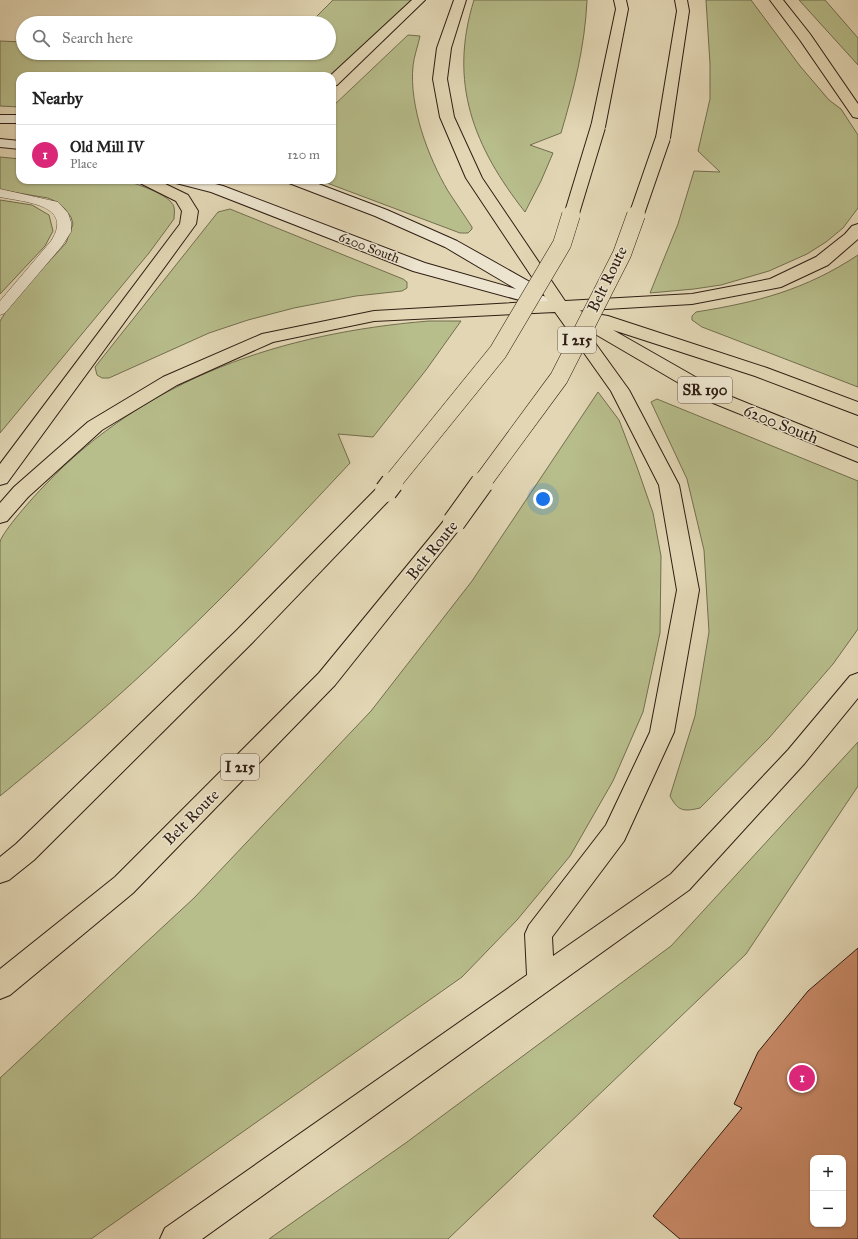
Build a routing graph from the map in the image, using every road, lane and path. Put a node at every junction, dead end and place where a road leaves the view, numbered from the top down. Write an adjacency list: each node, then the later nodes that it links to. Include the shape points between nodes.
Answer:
1 (419, 0): 7 (main road)
2 (460, 0): 19 (main road, via 444,48 440,79 447,117 474,178)
3 (620, 0): 26 (main road, bridge, via 622,9 598,127 562,244 498,352 386,491 244,637 25,852)
4 (681, 0): 28 (main road, Belt Route / I 215, bridge, via 683,11 664,138 622,254 559,378 454,522 327,679 124,885)
5 (776, 0): 6 (main road)
6 (805, 37): 8 (main road); 9 (main road)
7 (336, 78)
8 (858, 94)
9 (858, 114)
10 (0, 119): 11 (main road)
11 (16, 119)
12 (0, 144): 13 (main road)
13 (16, 145)
14 (153, 184): 23 (main road, via 182,198 190,211 188,224)
15 (197, 184): 19 (main road, 6200 South / SR 190, via 217,189 419,267)
16 (305, 184): 19 (main road, 6200 South / SR 190, via 381,213 451,244)
17 (0, 193): 20 (lane, via 53,205 61,213 64,232)
18 (858, 229): 19 (main road, via 822,261 775,283 692,299)
19 (560, 306): 21 (main road, 6200 South / SR 190, via 761,372); 22 (main road, 6200 South / SR 190, via 720,399); 24 (main road, via 374,316 268,338 170,381 95,426 21,492); 27 (main road, via 620,390 669,485 688,590 662,732 614,833 538,934)
20 (0, 310)
21 (858, 409)
22 (858, 455)
23 (0, 478)
24 (0, 516)
25 (858, 682): 27 (main road, via 796,758 680,882)
26 (0, 872)
27 (541, 979): 29 (main road)
28 (0, 986)
29 (176, 1239)

